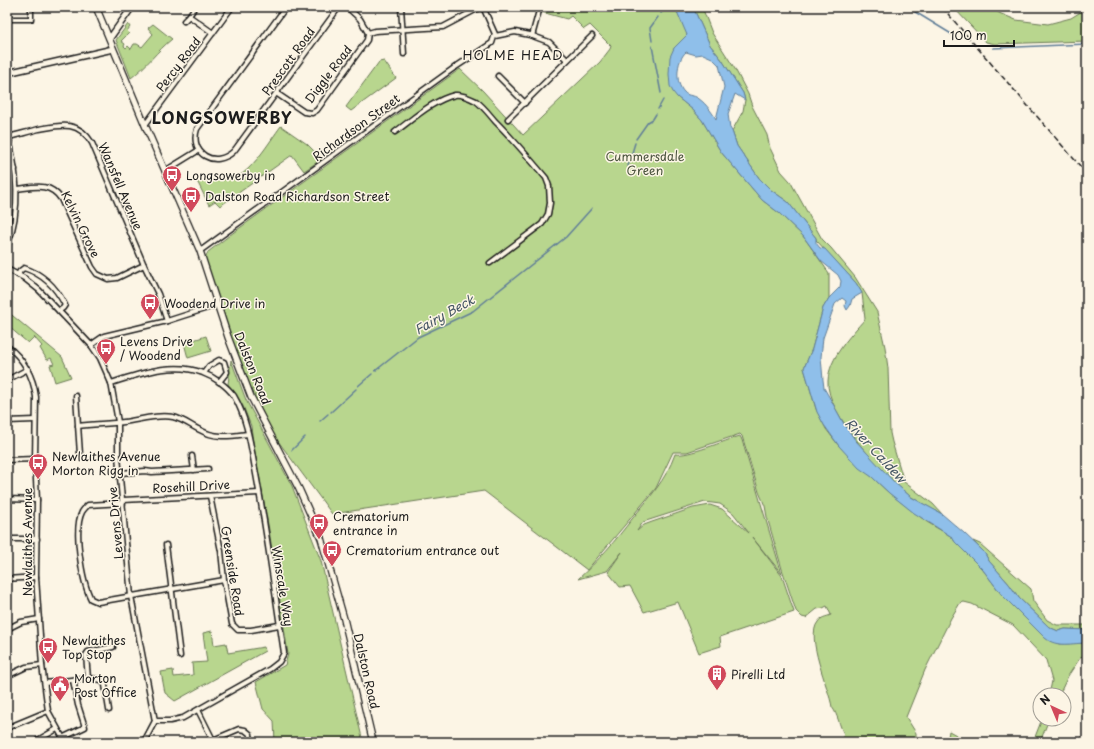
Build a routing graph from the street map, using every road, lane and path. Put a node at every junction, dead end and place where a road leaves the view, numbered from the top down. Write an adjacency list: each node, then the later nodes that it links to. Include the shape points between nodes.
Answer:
1 (31, 7): 13 (street, via 32,19)
2 (96, 7): 21 (main road, Dalston Road)
3 (132, 7): 21 (street)
4 (232, 7): 16 (street, Percy Road)
5 (286, 7): 34 (street, via 199,125 195,139)
6 (339, 7): 27 (street, Prescott Road)
7 (347, 7): 17 (street, via 360,19)
8 (401, 7): 15 (street)
9 (482, 7): 15 (street, via 443,27); 18 (street)
10 (540, 7): 19 (street)
11 (193, 10): 12 (street, Percy Road)
12 (189, 16): 14 (street, Percy Road); 16 (street, Percy Road)
13 (7, 19)
14 (184, 21)
15 (402, 29): 17 (street); 23 (street)
16 (213, 33): 30 (street, Percy Road)
17 (368, 33): 27 (street, Diggle Road, via 363,45 317,110 312,113 304,112)
18 (495, 36): 19 (street, via 515,32); 40 (street, Richardson Street, via 492,43)
19 (532, 36): 24 (street, via 549,42)
20 (592, 36): 24 (street)
21 (110, 38): 22 (main road, Dalston Road)
22 (113, 49): 25 (street); 30 (main road, Dalston Road)
23 (404, 54)
24 (567, 60): 28 (street)
25 (7, 74)
26 (498, 76): 28 (street)
27 (276, 93): 34 (street, Prescott Road, via 227,157 210,159)
28 (525, 103): 29 (street)
29 (508, 119)
30 (145, 125): 37 (main road, Dalston Road)
31 (7, 130): 33 (street)
32 (395, 132): 41 (street, via 442,101 457,95 465,96 483,108 546,178 550,203 548,214 542,224)
33 (8, 136): 35 (street); 42 (street, Wansfell Avenue, via 60,125 76,127 85,134 92,142)
34 (199, 150): 37 (street)
35 (15, 169): 36 (street); 38 (street)
36 (7, 171)
37 (165, 171): 40 (main road, Dalston Road)
38 (17, 189): 39 (street, via 15,216); 42 (street, Kelvin Grove, via 43,187 57,193 92,267 100,276 108,279 117,278)
39 (7, 247)
40 (200, 251): 45 (main road, Dalston Road)
41 (490, 263)
42 (144, 265): 47 (street, Wansfell Avenue)
43 (7, 269): 44 (street, Levens Drive)
44 (18, 275): 46 (street, Levens Drive, via 39,290); 46 (street, via 24,268 47,280 65,305)
45 (218, 304): 47 (street); 102 (main road, Dalston Road, via 251,397 299,489 321,538)
46 (59, 311): 48 (street, Levens Drive)
47 (167, 321): 48 (street, via 104,336)
48 (91, 345): 53 (street, Levens Drive)
49 (7, 347): 50 (street, Newlaithes Avenue, via 19,356)
50 (28, 368): 52 (street); 56 (street, Newlaithes Avenue, via 34,388)
51 (204, 373): 53 (street, Winscale Way, via 183,368 168,369); 54 (street, Winscale Way); 54 (street, via 208,366 219,360 224,362 226,372)
52 (7, 380)
53 (111, 382): 58 (street, Levens Drive)
54 (219, 382): 60 (street, Winscale Way, via 233,395)
55 (76, 396): 59 (street)
56 (35, 420): 57 (street); 63 (street, Newlaithes Avenue)
57 (7, 421)
58 (118, 422): 59 (street); 60 (street, via 173,417 214,435 225,437); 67 (street, Levens Drive)
59 (78, 426): 61 (street)
60 (248, 434): 68 (street, Winscale Way)
61 (80, 454)
62 (192, 456): 66 (street)
63 (35, 459): 64 (street); 71 (street, Newlaithes Avenue)
64 (7, 460)
65 (208, 469): 66 (street)
66 (194, 470): 67 (street)
67 (120, 473): 72 (street, Levens Drive)
68 (259, 493): 69 (street, Rosehill Drive); 82 (street, Winscale Way)
69 (210, 496): 72 (street, Rosehill Drive); 78 (street, Greenside Road)
70 (7, 499): 71 (street)
71 (37, 500): 74 (street, Newlaithes Avenue)
72 (123, 501): 80 (street, Levens Drive); 80 (street, Rosehill Drive, via 88,505 82,512 78,529 80,555 91,599 98,602)
73 (7, 539): 74 (street)
74 (37, 539): 76 (street, Newlaithes Avenue)
75 (166, 545): 79 (street)
76 (36, 577): 77 (street); 81 (street, Newlaithes Avenue)
77 (7, 579)
78 (224, 580): 79 (street); 82 (street, Greenside Road, via 232,624 238,630)
79 (172, 589): 80 (street); 85 (street)
80 (131, 596): 94 (street, Levens Drive)
81 (39, 619): 83 (street, via 21,622); 86 (street, Newlaithes Avenue)
82 (279, 625): 92 (street, Winscale Way, via 284,654 279,662)
83 (7, 630)
84 (114, 647): 88 (street, via 88,652)
85 (180, 656)
86 (42, 665): 87 (street, via 26,667); 90 (street, Newlaithes Avenue)
87 (7, 676)
88 (88, 678): 89 (street); 91 (street, via 102,680)
89 (72, 680): 90 (street); 97 (street, via 85,727)
90 (44, 683): 93 (street, Newlaithes Avenue)
91 (109, 710)
92 (198, 710): 94 (street, Winscale Way, via 170,721); 98 (street)
93 (48, 711): 95 (street); 96 (street, Newlaithes Avenue)
94 (154, 720): 100 (street)
95 (7, 728)
96 (57, 729): 97 (street, Newlaithes Avenue); 99 (street, via 38,740)
97 (63, 740)
98 (214, 741): 101 (street, via 239,729 250,734)
99 (39, 742)
100 (142, 742)
101 (251, 742)
102 (373, 742)

